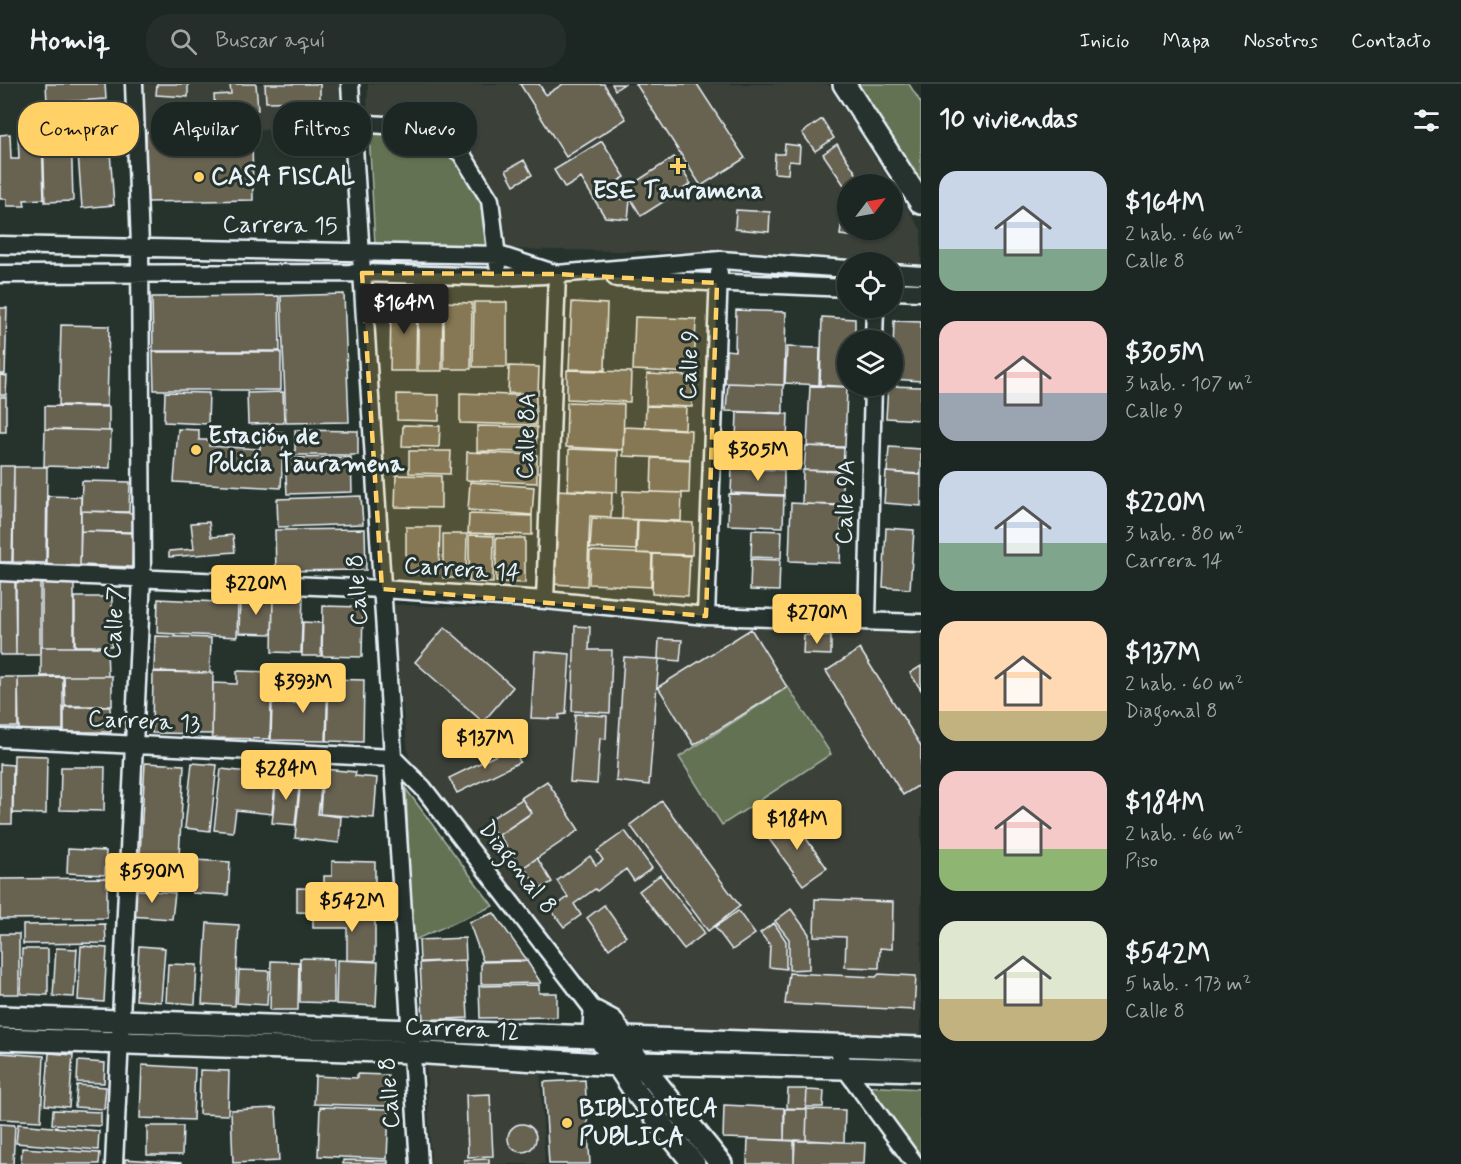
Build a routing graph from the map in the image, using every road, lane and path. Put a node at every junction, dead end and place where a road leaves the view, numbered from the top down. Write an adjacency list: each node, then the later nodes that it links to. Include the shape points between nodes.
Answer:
1 (134, 84): 9 (street, Calle 7)
2 (350, 84): 4 (street, Calle 8)
3 (844, 84): 7 (street)
4 (351, 102)
5 (371, 124): 11 (street, via 417,127 461,153 490,200)
6 (355, 156): 10 (street, Calle 8)
7 (921, 203)
8 (0, 245): 9 (street, Carrera 15)
9 (140, 246): 10 (street, Carrera 15); 18 (street, Calle 7)
10 (361, 252): 11 (street, Carrera 15); 14 (street, Calle 8)
11 (499, 255): 16 (street, Carrera 15); 20 (street)
12 (721, 260): 13 (street, Carrera 15); 16 (street, Carrera 15); 21 (street, Calle 9)
13 (837, 268)
14 (362, 273): 18 (street, Carrera 15); 20 (street, Carrera 15); 28 (street, Calle 8)
15 (0, 274): 18 (street, Carrera 15)
16 (557, 274): 20 (street, Carrera 15); 21 (street, Carrera 15); 29 (street, Calle 8A)
17 (903, 274): 19 (street)
18 (139, 275): 27 (street, Calle 7)
19 (921, 275)
20 (498, 277)
21 (717, 283): 22 (street, Carrera 15); 30 (street, Calle 9)
22 (837, 288)
23 (903, 291): 24 (street)
24 (921, 292)
25 (873, 396): 31 (street, Calle 9A)
26 (0, 572): 27 (street, Carrera 14)
27 (142, 577): 28 (street, Carrera 14); 34 (street, Calle 7)
28 (382, 589): 29 (street, Carrera 14); 35 (street, Calle 8)
29 (545, 600): 30 (street, Carrera 14)
30 (706, 616): 31 (street, Carrera 14)
31 (867, 621): 32 (street, Carrera 14)
32 (921, 623)
33 (0, 738): 34 (street, Carrera 13)
34 (134, 746): 35 (street, Carrera 13); 38 (street, Calle 7)
35 (393, 758): 36 (street, Diagonal 8, via 423,788); 39 (street, Calle 8)
36 (596, 1012): 40 (street, via 594,1027); 41 (street, Diagonal 8, via 612,1022)
37 (0, 1017): 38 (street, Carrera 12)
38 (121, 1021): 39 (street, Carrera 12); 43 (street, Calle 7)
39 (410, 1030): 40 (street, Carrera 12); 46 (street, Calle 8)
40 (598, 1036): 41 (street, Carrera 12); 48 (street)
41 (623, 1036): 44 (street, Carrera 12); 47 (street, Diagonal 8)
42 (0, 1039): 43 (street, Carrera 12)
43 (119, 1043): 46 (street, Carrera 12); 51 (street, Calle 7)
44 (837, 1045): 45 (street, Carrera 12); 49 (street)
45 (921, 1048)
46 (412, 1052): 48 (street, Carrera 12); 52 (street, Calle 8)
47 (640, 1063): 48 (street, Carrera 12); 49 (street, Carrera 12); 54 (street, Diagonal 8)
48 (617, 1065): 53 (street)
49 (844, 1067): 50 (street, Carrera 12); 55 (street)
50 (921, 1070)
51 (114, 1164)
52 (419, 1164)
53 (694, 1164)
54 (722, 1164)
55 (915, 1164)

